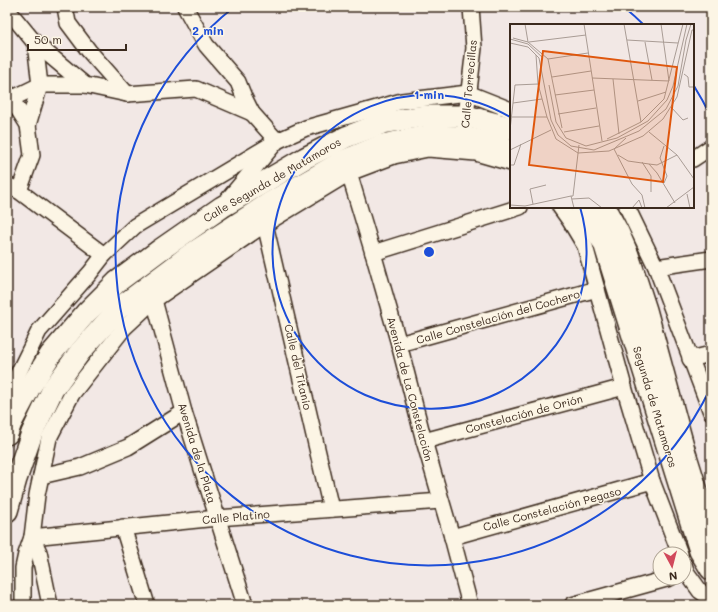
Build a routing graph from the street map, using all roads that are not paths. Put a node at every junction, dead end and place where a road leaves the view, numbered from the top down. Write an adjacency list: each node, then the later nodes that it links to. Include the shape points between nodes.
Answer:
1 (64, 7): 8 (street, via 68,23)
2 (185, 7): 12 (street, via 206,45 238,82)
3 (471, 7): 9 (street, Calle Torrecillas, via 474,48)
4 (7, 9): 5 (street)
5 (34, 43): 6 (street); 7 (street)
6 (40, 85): 7 (street); 10 (street); 14 (street)
7 (85, 85): 8 (street)
8 (127, 94): 12 (street, via 196,89)
9 (468, 94): 11 (street); 13 (street, Calle Torrecillas); 17 (street, via 402,101 306,128)
10 (8, 97): 14 (street)
11 (510, 110)
12 (252, 113): 17 (street)
13 (466, 116): 15 (main road, Calle Segunda de Matamoros); 16 (street, Calle Torrecillas); 24 (main road, Calle Segunda de Matamoros, via 424,116 383,123 346,137 305,158)
14 (28, 125): 23 (street, via 32,155)
15 (510, 128)
16 (464, 137): 19 (main road, Calle Segunda de Matamoros, via 502,146); 51 (main road, Calle Segunda de Matamoros, via 427,136 382,145 341,162 271,202 191,254 118,310 80,352 53,389 32,432)
17 (277, 142): 24 (street); 33 (street, via 135,226)
18 (711, 148): 20 (street)
19 (510, 150)
20 (694, 158)
21 (510, 163): 22 (street, via 476,153 428,149 394,156)
22 (349, 173): 30 (street); 32 (street, Avenida de La Constelación)
23 (13, 188): 33 (street)
24 (222, 206): 45 (main road, Calle Segunda de Matamoros, via 117,282 86,313 51,354 30,387)
25 (517, 208): 32 (street)
26 (561, 208): 36 (street, via 585,246)
27 (582, 208): 31 (main road)
28 (604, 208): 31 (main road)
29 (627, 208): 35 (street)
30 (265, 224): 37 (street); 50 (street, Calle del Titanio)
31 (611, 238): 54 (main road, Segunda de Matamoros, via 628,255); 58 (main road, Segunda de Matamoros, via 700,551)
32 (373, 254): 38 (street, Avenida de La Constelación)
33 (104, 255): 42 (street, via 39,330)
34 (711, 259): 35 (street)
35 (656, 267): 40 (street)
36 (597, 289): 38 (street, Calle Constelación del Cochero); 41 (street)
37 (154, 300): 43 (street, Avenida de la Plata); 47 (street, via 124,328 72,394 49,438)
38 (399, 344): 46 (street, Avenida de La Constelación)
39 (711, 354): 40 (street)
40 (690, 359): 44 (street)
41 (624, 387): 46 (street, Constelación de Orión); 48 (street)
42 (7, 396)
43 (184, 412): 47 (street, via 128,447 80,468); 52 (street, Avenida de la Plata)
44 (711, 412)
45 (7, 434)
46 (424, 441): 49 (street, Avenida de La Constelación)
47 (41, 476): 55 (street)
48 (652, 481): 56 (street, Calle Constelación Pegaso); 57 (street)
49 (441, 501): 50 (street, Calle Platino); 56 (street, Avenida de La Constelación)
50 (331, 509): 52 (street, Calle Platino)
51 (7, 511)
52 (217, 518): 53 (street, Calle Platino); 65 (street, Avenida de la Plata)
53 (123, 527): 55 (street, Calle Platino); 64 (street)
54 (711, 534)
55 (32, 537): 62 (street, via 23,568); 63 (street, via 39,552)
56 (452, 537): 66 (street, Avenida de La Constelación)
57 (677, 546)
58 (711, 569)
59 (692, 580): 61 (street, via 700,591)
60 (652, 583): 67 (street)
61 (711, 598)
62 (22, 605)
63 (50, 605)
64 (147, 605)
65 (245, 605)
66 (470, 605)
67 (572, 605)

